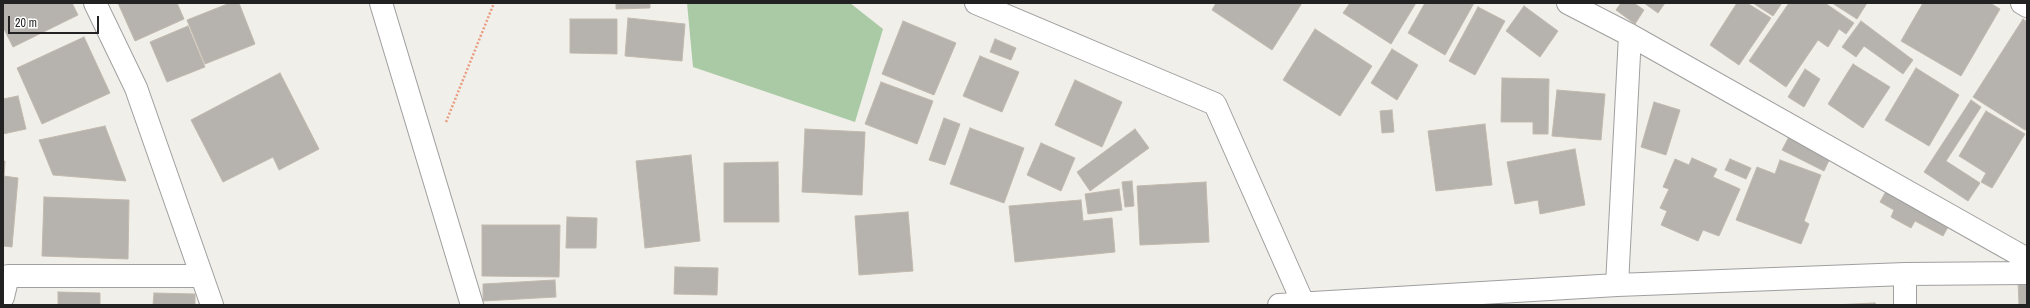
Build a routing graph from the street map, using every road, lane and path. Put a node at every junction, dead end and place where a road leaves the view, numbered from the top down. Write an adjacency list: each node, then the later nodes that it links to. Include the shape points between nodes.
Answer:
1 (95, 3): 13 (street, via 136,88)
2 (381, 3): 9 (street)
3 (494, 3): 9 (path)
4 (976, 3): 19 (street, via 1215,104)
5 (1568, 3): 8 (street)
6 (2022, 3): 7 (street)
7 (2027, 6)
8 (1630, 35): 10 (street); 14 (street)
9 (430, 164): 17 (street)
10 (2027, 259)
11 (2027, 273): 12 (street)
12 (1905, 274): 14 (street); 20 (street)
13 (202, 276): 15 (street, via 8,276); 16 (street)
14 (1617, 285): 19 (street)
15 (3, 297)
16 (212, 305)
17 (472, 305)
18 (1279, 305): 19 (street)
19 (1304, 305)
20 (1905, 305)

